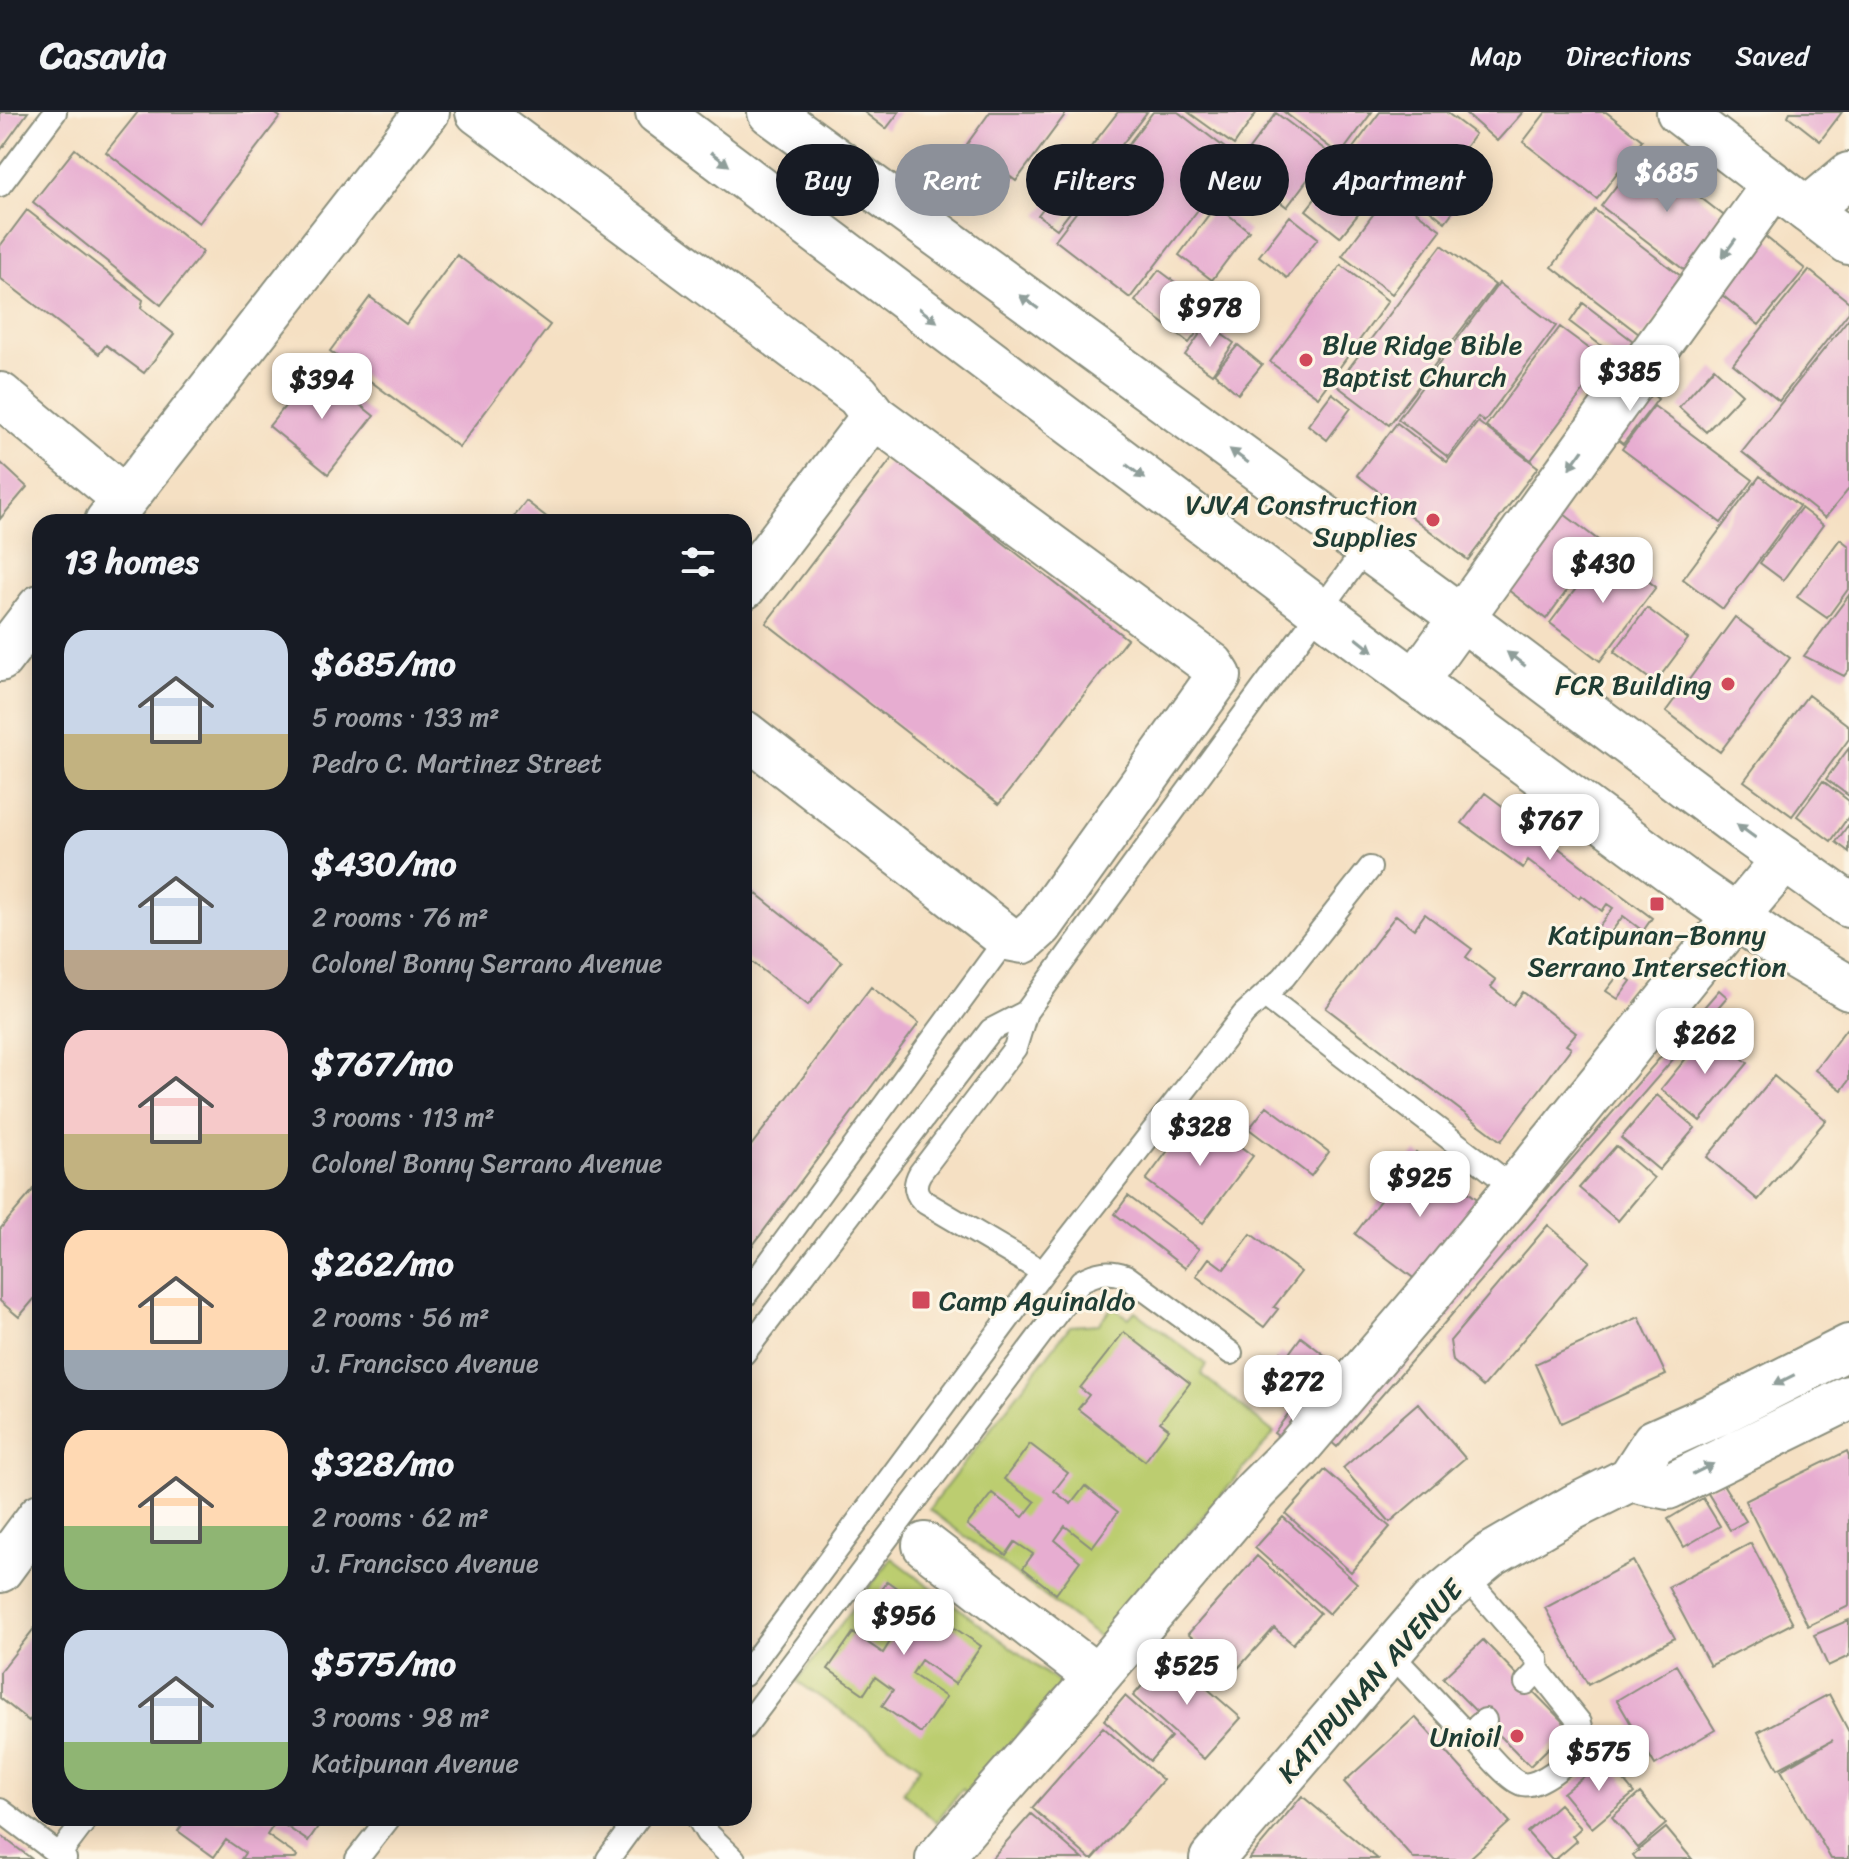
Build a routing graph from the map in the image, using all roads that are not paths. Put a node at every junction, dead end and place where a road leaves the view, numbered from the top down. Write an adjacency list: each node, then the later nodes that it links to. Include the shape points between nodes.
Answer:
1 (55, 112): 8 (lane)
2 (427, 112): 13 (street)
3 (478, 112): 12 (street, via 858,395)
4 (658, 112): 16 (street, one-way to 16)
5 (770, 112): 14 (street, one-way to 5)
6 (1679, 112): 9 (street)
7 (1849, 175): 9 (street)
8 (0, 185)
9 (1791, 198): 10 (street); 18 (street, one-way to 18)
10 (1849, 242)
11 (0, 395): 13 (street)
12 (874, 416): 15 (street); 26 (street, via 1212,665 1219,676 1041,925 1023,941)
13 (116, 510)
14 (1366, 548): 16 (lane); 18 (street)
15 (752, 576)
16 (1321, 611): 20 (street, one-way to 20); 29 (lane)
17 (32, 617): 19 (street)
18 (1461, 617): 20 (street); 22 (street, one-way to 18)
19 (0, 659)
20 (1415, 682): 25 (street)
21 (752, 739): 26 (street)
22 (1785, 859): 24 (street); 25 (street)
23 (1370, 868): 28 (lane)
24 (1849, 905)
25 (1736, 917): 27 (street); 30 (street)
26 (1007, 938): 32 (lane)
27 (1849, 988)
28 (1265, 996): 30 (lane); 31 (lane, via 1244,1014)
29 (1026, 1012): 31 (lane, via 1015,1048 920,1173 915,1189 926,1203); 33 (lane, via 991,1030)
30 (1514, 1188): 44 (street, via 1413,1314)
31 (1043, 1272): 43 (lane)
32 (752, 1286)
33 (752, 1343)
34 (1849, 1347): 37 (street, KATIPUNAN AVENUE, one-way to 37, via 1654,1442)
35 (1231, 1353): 45 (lane, via 1126,1276 1103,1271 1081,1281)
36 (1849, 1398): 37 (street, one-way to 36, via 1668,1487)
37 (1630, 1479): 41 (street, KATIPUNAN AVENUE)
38 (32, 1527): 40 (street)
39 (925, 1545): 44 (street)
40 (0, 1570)
41 (1464, 1575): 42 (street, KATIPUNAN AVENUE); 42 (lane, via 1537,1659 1532,1677 1580,1723 1580,1745 1570,1760 1533,1784 1521,1784 1506,1774 1476,1726 1462,1729)
42 (1390, 1653): 56 (street, KATIPUNAN AVENUE)
43 (752, 1664)
44 (1097, 1677): 55 (street)
45 (752, 1717)
46 (0, 1810): 51 (lane)
47 (82, 1826): 51 (lane)
48 (383, 1826): 52 (lane)
49 (632, 1826): 53 (lane)
50 (703, 1826): 54 (lane)
51 (62, 1857)
52 (357, 1859)
53 (608, 1859)
54 (734, 1859)
55 (938, 1859)
56 (1212, 1859)

